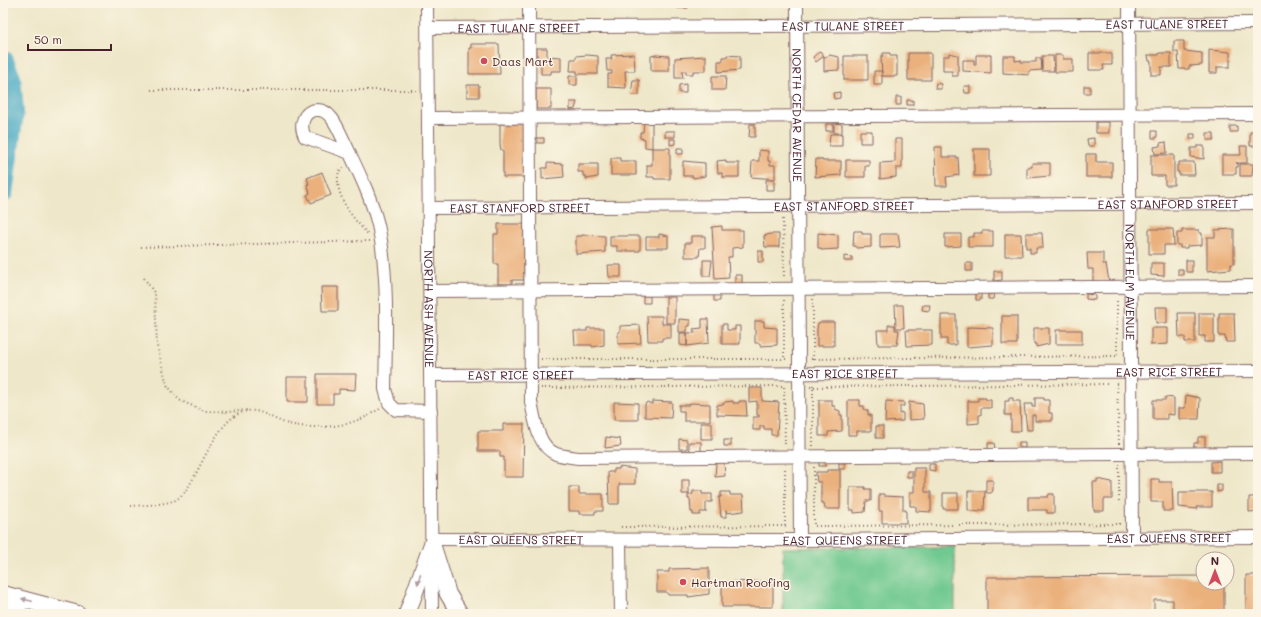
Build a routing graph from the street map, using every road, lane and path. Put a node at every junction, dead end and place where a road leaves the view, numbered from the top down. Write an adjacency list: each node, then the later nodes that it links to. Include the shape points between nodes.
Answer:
1 (427, 3): 9 (street, NORTH ASH AVENUE)
2 (529, 3): 8 (street)
3 (797, 3): 7 (street, NORTH CEDAR AVENUE)
4 (1129, 3): 6 (street, NORTH ELM AVENUE)
5 (1258, 23): 6 (street, EAST TULANE STREET)
6 (1129, 24): 7 (street, EAST TULANE STREET); 12 (street, NORTH ELM AVENUE)
7 (797, 26): 8 (street, EAST TULANE STREET); 14 (street, NORTH CEDAR AVENUE)
8 (530, 27): 9 (street, EAST TULANE STREET); 15 (street)
9 (428, 28): 11 (street, NORTH ASH AVENUE)
10 (151, 90): 11 (path)
11 (428, 90): 16 (street, NORTH ASH AVENUE)
12 (1130, 114): 13 (street); 14 (street); 18 (street, NORTH ELM AVENUE)
13 (1258, 114)
14 (798, 116): 15 (street); 20 (street, NORTH CEDAR AVENUE)
15 (530, 117): 16 (street); 21 (street)
16 (428, 118): 22 (street, NORTH ASH AVENUE)
17 (350, 153): 23 (path, via 350,162 339,171 337,178 340,192 356,222 375,241); 43 (street, via 378,225 386,321 385,389)
18 (1130, 203): 19 (street, EAST STANFORD STREET); 20 (street, EAST STANFORD STREET); 27 (street, NORTH ELM AVENUE)
19 (1258, 203)
20 (798, 205): 21 (street, EAST STANFORD STREET); 28 (street, NORTH CEDAR AVENUE)
21 (531, 207): 22 (street, EAST STANFORD STREET); 30 (street)
22 (429, 208): 31 (street, NORTH ASH AVENUE)
23 (141, 247)
24 (144, 278): 44 (path, via 155,294 157,346 167,385 178,400 204,410)
25 (1258, 286): 27 (street)
26 (1117, 287): 27 (street); 29 (street); 34 (path, via 1117,356)
27 (1131, 287): 36 (street, NORTH ELM AVENUE)
28 (799, 288): 29 (street); 30 (street); 33 (street, NORTH CEDAR AVENUE)
29 (812, 288): 34 (path)
30 (532, 290): 31 (street); 32 (street)
31 (430, 291): 40 (street, NORTH ASH AVENUE)
32 (532, 359): 33 (path); 39 (street)
33 (799, 359): 34 (path); 37 (street, NORTH CEDAR AVENUE)
34 (812, 359): 38 (path)
35 (1258, 370): 36 (street, EAST RICE STREET)
36 (1131, 371): 38 (street, EAST RICE STREET); 48 (street, NORTH ELM AVENUE)
37 (799, 373): 38 (street, EAST RICE STREET); 39 (street, EAST RICE STREET); 41 (street, NORTH CEDAR AVENUE)
38 (813, 373): 42 (path)
39 (532, 374): 40 (street, EAST RICE STREET); 49 (street, via 531,402 538,431 546,446 556,454 578,458)
40 (431, 375): 45 (street, NORTH ASH AVENUE)
41 (799, 387): 42 (path); 49 (street, NORTH CEDAR AVENUE)
42 (813, 387): 47 (path, via 1117,384); 50 (path)
43 (390, 403): 44 (path, via 359,420 325,427 288,424 269,414); 45 (street, via 396,410)
44 (250, 410): 51 (path, via 238,414 213,440 188,490 182,496 174,501)
45 (431, 411): 58 (street, NORTH ASH AVENUE)
46 (1258, 453): 48 (street)
47 (1119, 454): 48 (street); 50 (street); 52 (path)
48 (1132, 454): 55 (street, NORTH ELM AVENUE)
49 (800, 456): 50 (street); 57 (street, NORTH CEDAR AVENUE)
50 (813, 456): 53 (path, via 814,526 1119,524)
51 (131, 506)
52 (1119, 508)
53 (1119, 516)
54 (1258, 537): 55 (street, EAST QUEENS STREET)
55 (1132, 538): 57 (street, EAST QUEENS STREET)
56 (620, 540): 57 (street, EAST QUEENS STREET); 58 (street, EAST QUEENS STREET); 66 (street)
57 (800, 540)
58 (432, 541): 63 (main road, one-way to 63); 64 (street, NORTH ASH AVENUE); 65 (main road, via 448,594)
59 (3, 594): 62 (main road, one-way to 59)
60 (3, 608): 61 (highway)
61 (19, 614)
62 (78, 614)
63 (407, 614)
64 (432, 614)
65 (460, 614)
66 (621, 614)

